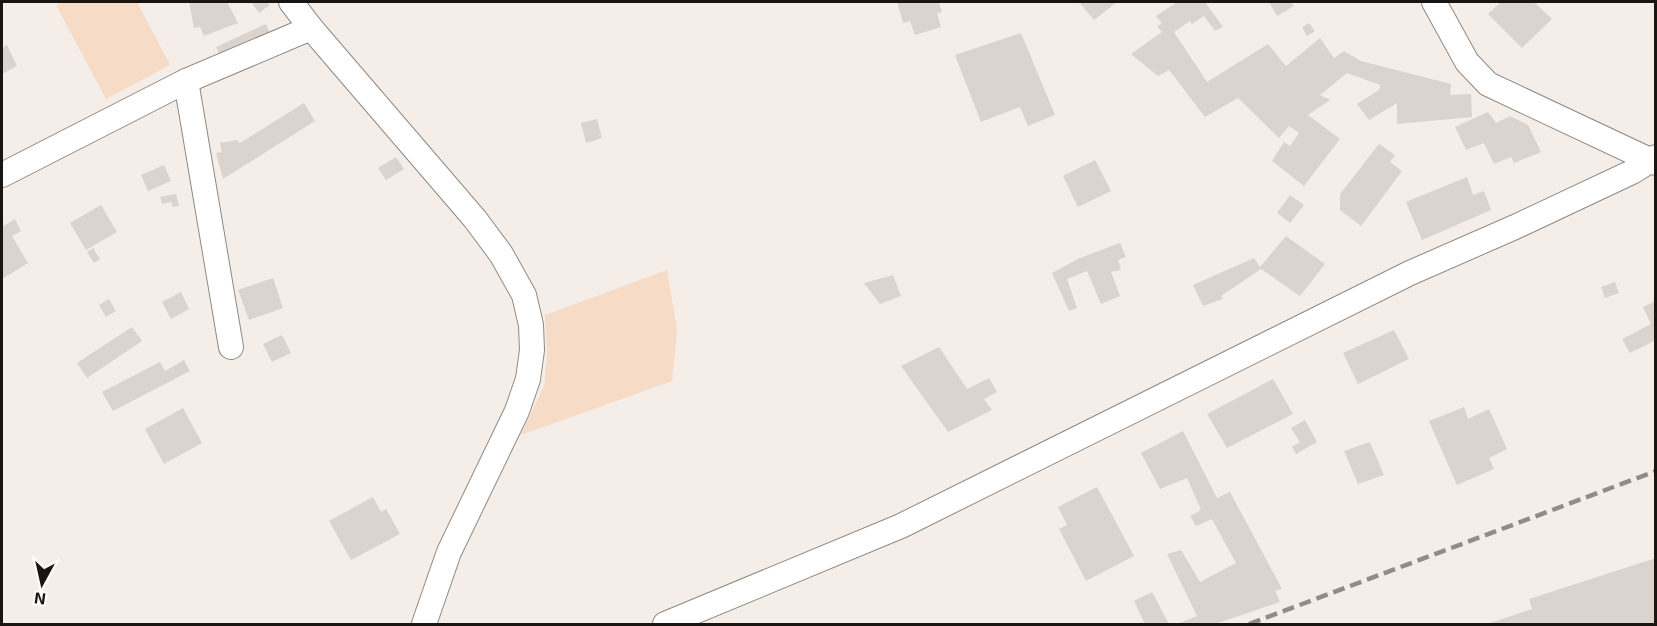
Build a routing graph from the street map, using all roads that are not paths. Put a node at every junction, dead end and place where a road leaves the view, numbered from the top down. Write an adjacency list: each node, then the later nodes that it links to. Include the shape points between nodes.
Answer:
1 (291, 2): 3 (street)
2 (1434, 2): 5 (street, via 1467,62 1488,84)
3 (311, 28): 4 (street); 8 (street, via 501,254 524,295 531,325 528,379 517,411 449,552)
4 (186, 81): 6 (street); 7 (street)
5 (1653, 160): 9 (street, via 1410,273 901,526)
6 (2, 175)
7 (231, 347)
8 (424, 624)
9 (665, 624)

